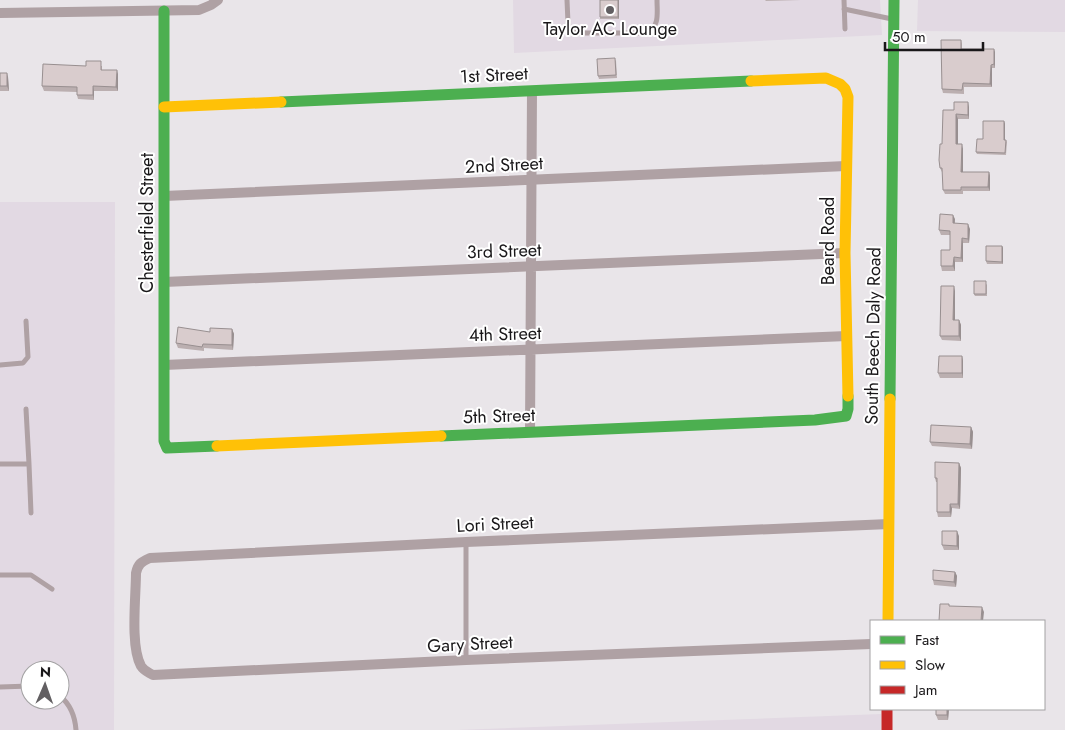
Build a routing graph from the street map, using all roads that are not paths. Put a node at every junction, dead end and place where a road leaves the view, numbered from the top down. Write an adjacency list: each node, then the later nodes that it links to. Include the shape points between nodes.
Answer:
1 (218, 0): 7 (street, via 199,10)
2 (567, 0): 3 (lane, via 568,23 576,33 647,33 657,24)
3 (657, 0)
4 (844, 0): 6 (lane)
5 (894, 0): 9 (street, South Beech Daly Road)
6 (844, 9): 9 (lane); 10 (lane)
7 (164, 11): 8 (street); 13 (street, Chesterfield Street)
8 (0, 13)
9 (894, 20): 32 (street, South Beech Daly Road)
10 (845, 29)
11 (826, 78): 12 (street, 1st Street); 14 (street, Beard Road, via 841,84 848,97)
12 (532, 91): 13 (street, 1st Street); 15 (street)
13 (164, 107): 16 (street, Chesterfield Street)
14 (846, 166): 15 (street, 2nd Street); 17 (street, Beard Road)
15 (531, 180): 16 (street, 2nd Street); 18 (street)
16 (164, 196): 19 (street, Chesterfield Street)
17 (845, 253): 18 (street, 3rd Street); 21 (street, Beard Road)
18 (530, 266): 19 (street, 3rd Street); 22 (street)
19 (164, 282): 24 (street, Chesterfield Street)
20 (26, 321): 23 (lane, via 28,357 22,362)
21 (847, 336): 22 (street, 4th Street); 26 (street, Beard Road)
22 (530, 349): 24 (street, 4th Street); 27 (street)
23 (0, 365)
24 (164, 365): 28 (street, Chesterfield Street)
25 (26, 409): 30 (lane)
26 (846, 416): 27 (street, 5th Street)
27 (530, 432): 28 (street, 5th Street, via 167,448)
28 (164, 434)
29 (0, 464): 30 (lane)
30 (29, 464): 31 (lane)
31 (31, 513)
32 (889, 524): 33 (street, Lori Street); 37 (street, South Beech Daly Road)
33 (466, 542): 36 (street, Lori Street, via 150,558 138,566); 39 (lane)
34 (0, 576): 35 (lane, via 31,575)
35 (52, 590)
36 (136, 599): 39 (street, Gary Street, via 138,656 145,671 153,675)
37 (888, 620)
38 (870, 644): 39 (street, Gary Street)
39 (466, 660)
40 (20, 686): 41 (lane)
41 (0, 687)
42 (70, 707): 44 (lane)
43 (887, 710): 45 (street)
44 (76, 730)
45 (887, 730)

